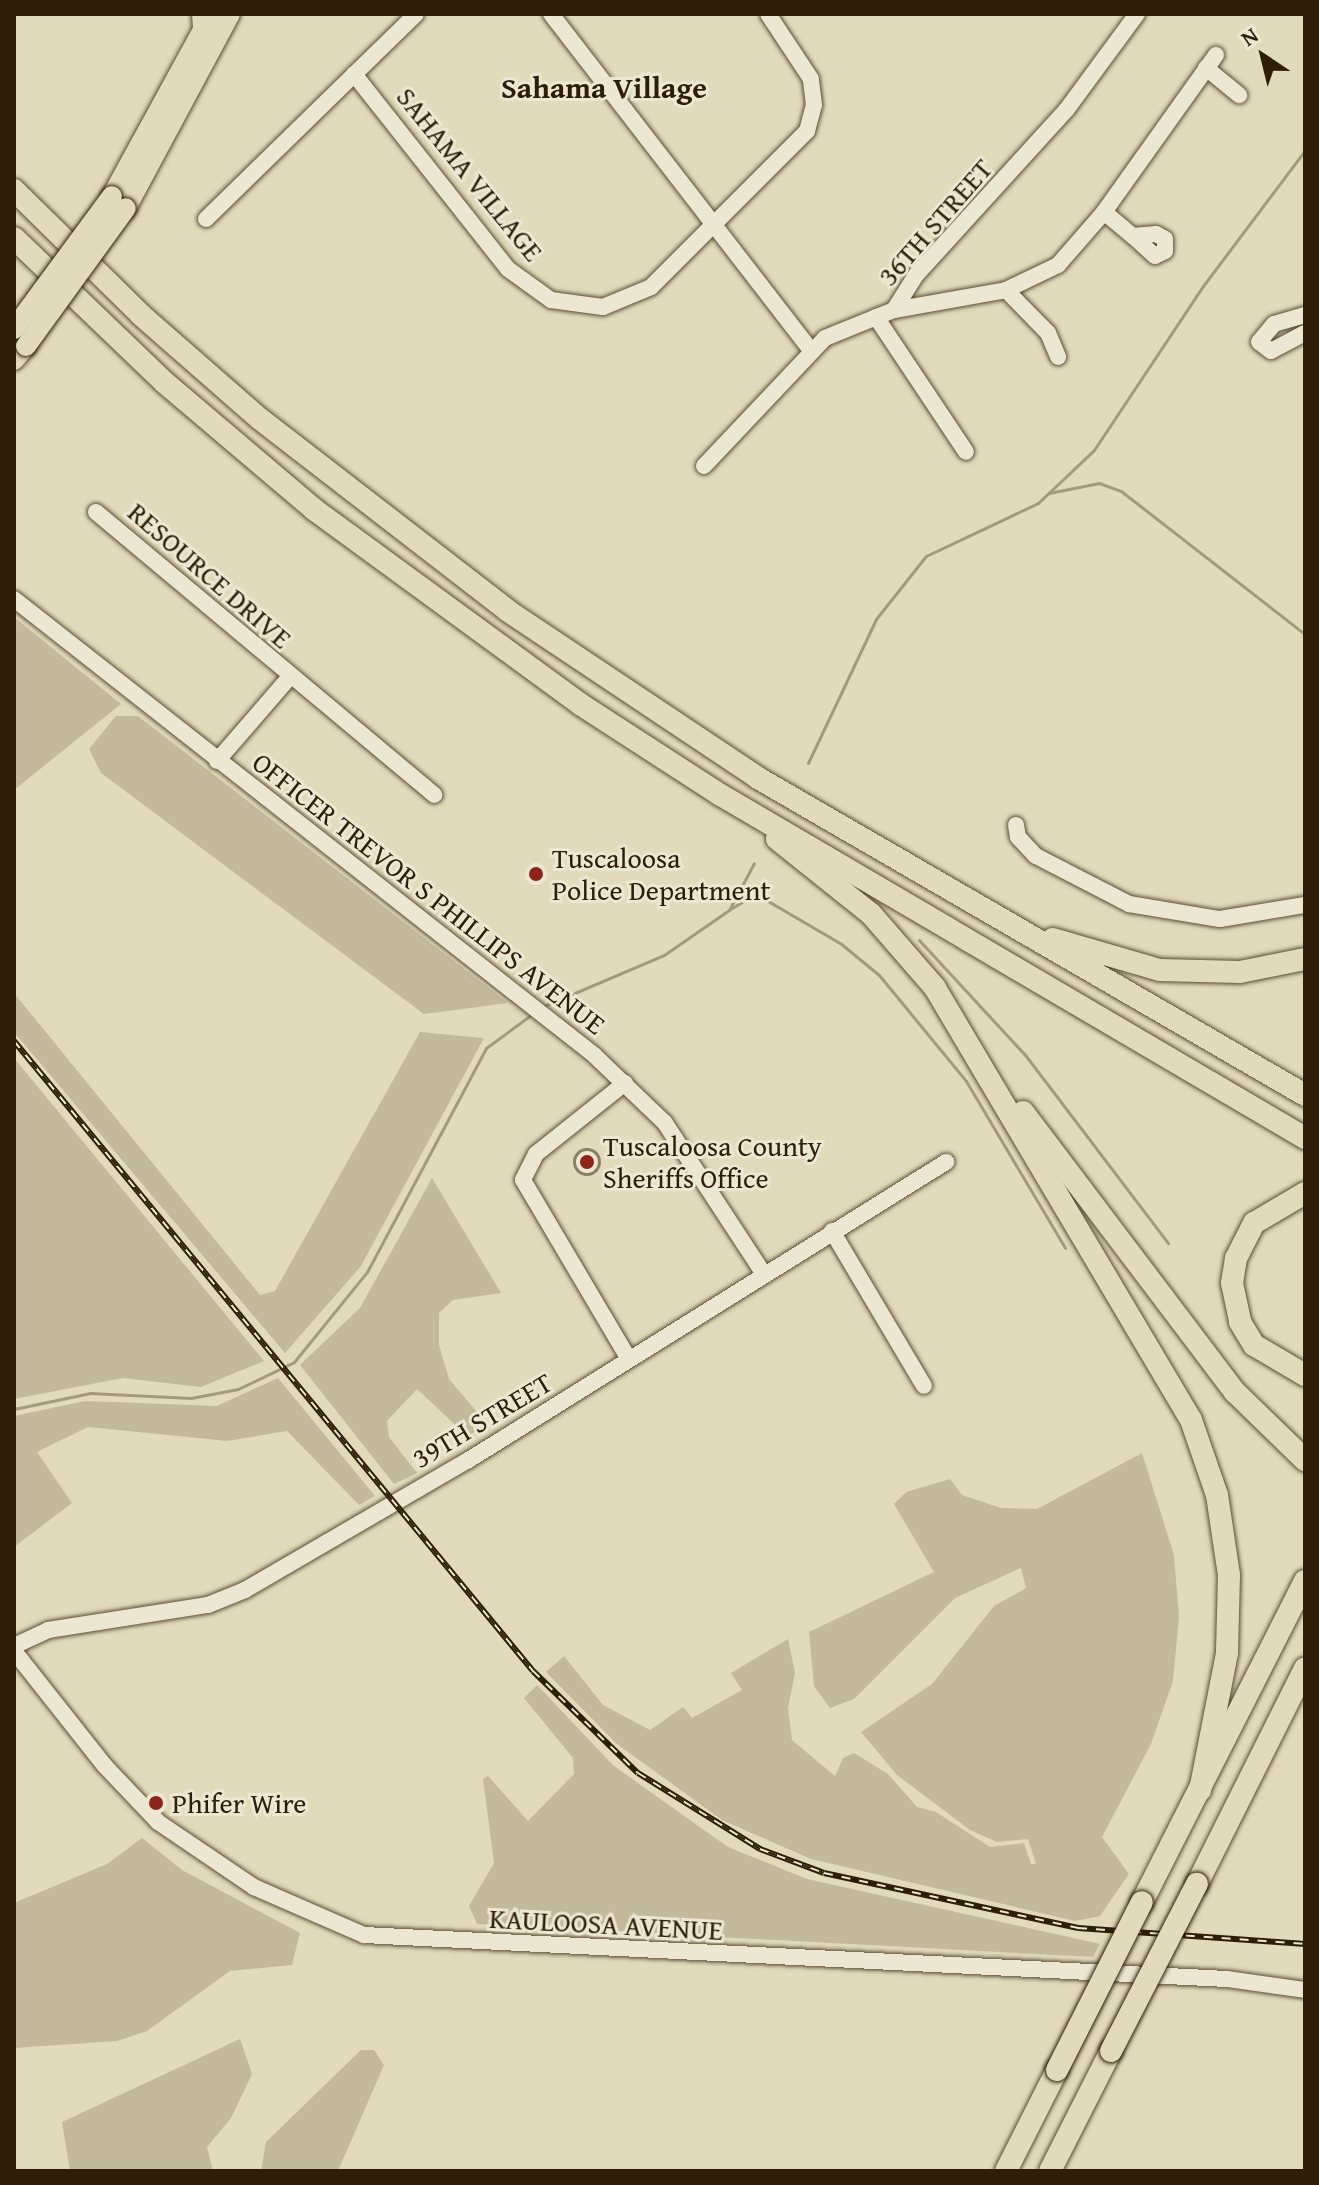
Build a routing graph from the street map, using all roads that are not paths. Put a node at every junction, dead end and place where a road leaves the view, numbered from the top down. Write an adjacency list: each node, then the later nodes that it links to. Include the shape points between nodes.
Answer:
1 (230, 14): 10 (main road)
2 (416, 14): 7 (street)
3 (551, 14): 13 (street)
4 (768, 14): 13 (street, SAHAMA VILLAGE, via 811,79 811,118 799,141)
5 (1137, 14): 17 (street, 36TH STREET, via 1067,109 916,275)
6 (206, 19): 10 (main road)
7 (354, 74): 12 (street); 13 (street, SAHAMA VILLAGE, via 499,259 551,300 590,308 628,300 651,287)
8 (1239, 95): 11 (street, 36TH STREET, via 1211,62)
9 (14, 190): 34 (highway, via 200,368 445,565 758,778)
10 (119, 202): 21 (main road, bridge)
11 (1104, 212): 14 (street); 16 (street, 36TH STREET, via 1058,265)
12 (206, 219)
13 (712, 227): 22 (street)
14 (1133, 236)
15 (14, 238): 30 (highway, via 164,382 315,510 580,704)
16 (1006, 290): 17 (street, 36TH STREET); 23 (street, via 1048,333)
17 (894, 310): 19 (street)
18 (1305, 315): 20 (street, via 1274,324 1259,342 1271,351)
19 (876, 317): 22 (street); 24 (street)
20 (1305, 333)
21 (18, 345)
22 (811, 350): 25 (street)
23 (1058, 357)
24 (966, 452)
25 (704, 466)
26 (96, 512): 28 (street, RESOURCE DRIVE)
27 (14, 599): 29 (street, OFFICER TREVOR S PHILLIPS AVENUE)
28 (289, 678): 29 (street, RESOURCE DRIVE); 31 (street, RESOURCE DRIVE)
29 (217, 761): 37 (street, OFFICER TREVOR S PHILLIPS AVENUE)
30 (719, 794): 36 (highway, via 871,914 935,988); 39 (highway)
31 (434, 795)
32 (1016, 825): 33 (street, via 1036,856 1129,904 1220,919)
33 (1305, 905)
34 (974, 906): 35 (highway, via 1083,952 1160,970 1240,972); 38 (highway)
35 (1305, 959)
36 (985, 1064): 47 (highway, via 1235,1392); 53 (highway, via 1173,1385 1213,1482 1225,1535 1230,1615)
37 (625, 1083): 43 (street, OFFICER TREVOR S PHILLIPS AVENUE, via 665,1123); 44 (street, via 536,1154 523,1180)
38 (1305, 1095)
39 (1305, 1138)
40 (946, 1162): 42 (street, 39TH STREET)
41 (1305, 1193): 45 (highway, via 1254,1223 1240,1246 1232,1283 1240,1322 1254,1345)
42 (832, 1231): 43 (street, 39TH STREET); 46 (street)
43 (763, 1273): 44 (street, 39TH STREET)
44 (627, 1356): 49 (street, 39TH STREET, via 467,1461 245,1590 195,1607 48,1630)
45 (1305, 1375)
46 (924, 1386)
47 (1298, 1455)
48 (1305, 1581): 53 (highway)
49 (14, 1648): 54 (street, KAULOOSA AVENUE, via 104,1765 168,1830 254,1887 364,1935 1227,1979)
50 (1305, 1668): 52 (highway)
51 (1305, 1703): 52 (highway)
52 (1260, 1757): 56 (highway, bridge)
53 (1200, 1790): 55 (highway, bridge)
54 (1305, 1990)
55 (1006, 2171)
56 (1050, 2171)

